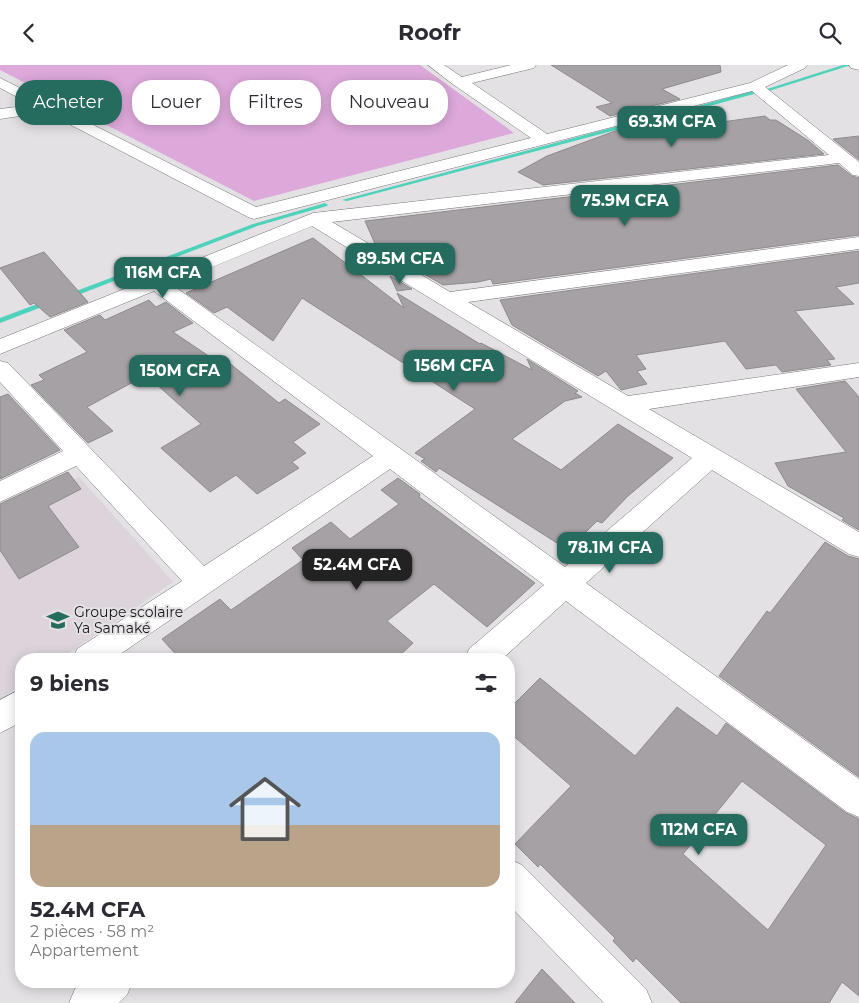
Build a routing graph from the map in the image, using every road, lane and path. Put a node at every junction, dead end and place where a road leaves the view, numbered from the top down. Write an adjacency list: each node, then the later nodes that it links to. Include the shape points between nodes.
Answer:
1 (436, 65): 6 (street)
2 (528, 65): 6 (street)
3 (800, 65): 5 (street)
4 (759, 69): 5 (street)
5 (775, 77): 8 (street)
6 (460, 81): 13 (street)
7 (0, 82): 9 (street)
8 (755, 86): 13 (street); 14 (street)
9 (15, 90)
10 (15, 112): 11 (street)
11 (0, 114)
12 (83, 125): 16 (street, via 254,213)
13 (544, 139): 16 (street)
14 (843, 158): 15 (street); 17 (street)
15 (859, 171)
16 (327, 195): 17 (street)
17 (348, 215): 18 (street)
18 (313, 219): 20 (street); 21 (street)
19 (859, 243): 21 (street)
20 (156, 283): 22 (street); 27 (street)
21 (445, 299): 25 (street)
22 (0, 347)
23 (0, 368): 26 (street)
24 (859, 370): 25 (street)
25 (623, 405): 28 (street)
26 (80, 453): 29 (street); 31 (street)
27 (391, 456): 31 (street); 32 (street)
28 (710, 457): 30 (street); 32 (street)
29 (0, 492)
30 (856, 542)
31 (201, 582): 33 (street)
32 (566, 584): 34 (street); 37 (street)
33 (97, 653)
34 (487, 653)
35 (15, 708): 36 (street)
36 (0, 718)
37 (859, 800)
38 (515, 884): 41 (street)
39 (105, 988): 40 (street)
40 (89, 1003)
41 (632, 1003)

